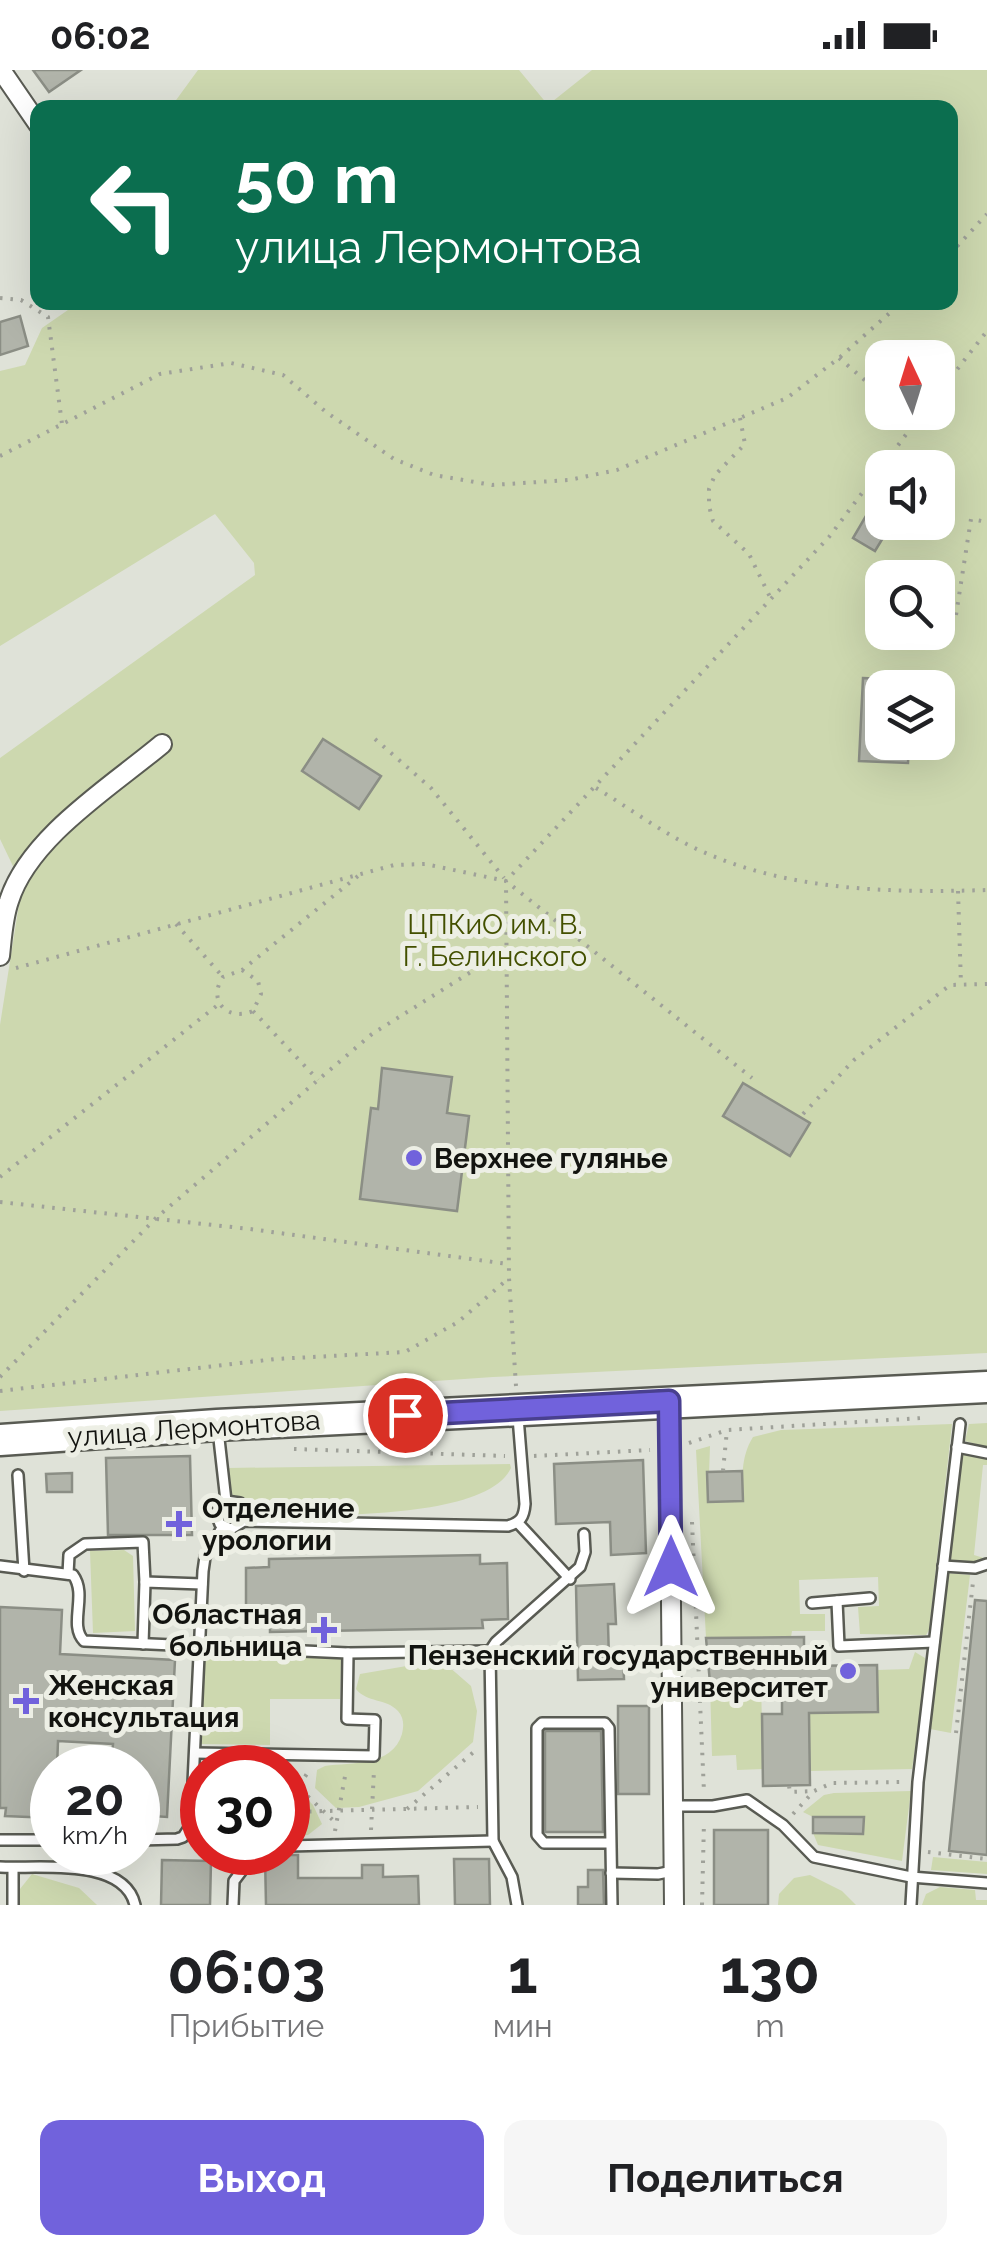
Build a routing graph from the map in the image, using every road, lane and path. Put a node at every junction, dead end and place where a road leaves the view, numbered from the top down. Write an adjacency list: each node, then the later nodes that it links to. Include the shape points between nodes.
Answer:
1 (1, 70): 2 (street)
2 (30, 112)
3 (987, 214): 4 (path)
4 (958, 245)
5 (0, 298): 6 (path)
6 (30, 306)
7 (37, 310): 14 (path, via 48,317)
8 (893, 310): 10 (path)
9 (987, 331): 11 (path)
10 (839, 358): 12 (path); 13 (path, via 786,398)
11 (955, 372)
12 (865, 380)
13 (740, 417): 14 (path, via 617,470 492,485 394,460 283,375 231,363 160,374); 18 (path, via 745,444 715,476 710,506 713,521 744,548)
14 (62, 424): 16 (path)
15 (910, 430): 18 (path, via 829,537)
16 (0, 456)
17 (987, 522): 19 (path, via 971,519)
18 (770, 597): 22 (path)
19 (956, 615)
20 (375, 739): 24 (path, via 431,788)
21 (162, 744): 29 (street, via 33,857 9,900)
22 (596, 788): 24 (path); 26 (path, via 699,850 771,876 902,892)
23 (360, 874): 24 (path, via 412,864); 27 (path); 30 (path)
24 (506, 881): 28 (path); 37 (path)
25 (987, 890): 26 (path)
26 (958, 891): 34 (path)
27 (175, 923): 31 (path); 32 (path)
28 (506, 950): 38 (path, via 372,1034); 43 (path)
29 (0, 956)
30 (242, 970): 32 (path); 36 (path, via 260,987)
31 (0, 972)
32 (223, 977): 35 (path)
33 (987, 984): 34 (path)
34 (961, 985): 39 (path, via 950,985 854,1060)
35 (219, 1004): 36 (path, via 234,1015); 40 (path)
36 (252, 1011): 38 (path)
37 (752, 1078)
38 (318, 1080): 42 (path)
39 (802, 1114)
40 (0, 1177)
41 (0, 1202): 42 (path)
42 (156, 1218): 43 (path); 45 (path)
43 (508, 1264): 44 (path)
44 (508, 1278): 47 (path, via 458,1322 405,1352 275,1359); 48 (path)
45 (0, 1377)
46 (987, 1387): 49 (main road, улица Лермонтова)
47 (0, 1390)
48 (517, 1398): 49 (main road, улица Лермонтова); 52 (main road, улица Лермонтова); 60 (lane)
49 (669, 1401): 100 (street)
50 (922, 1418): 53 (path)
51 (960, 1424): 56 (lane)
52 (217, 1426): 55 (main road, улица Лермонтова); 63 (lane)
53 (727, 1430): 54 (path); 61 (path)
54 (688, 1444)
55 (11, 1446)
56 (957, 1447): 59 (lane); 71 (lane)
57 (295, 1448): 60 (path)
58 (652, 1450): 60 (path)
59 (987, 1453)
60 (520, 1456): 66 (lane, via 525,1504)
61 (723, 1471)
62 (18, 1475): 73 (lane)
63 (226, 1501): 65 (lane, via 243,1507); 67 (lane, via 217,1512)
64 (692, 1520): 101 (path)
65 (244, 1521): 66 (lane); 67 (lane)
66 (518, 1523): 75 (lane)
67 (223, 1526): 77 (lane, via 205,1557)
68 (584, 1534): 75 (lane, via 584,1560)
69 (987, 1564): 72 (lane)
70 (0, 1566): 73 (lane)
71 (943, 1566): 72 (lane); 81 (lane)
72 (974, 1568): 88 (path)
73 (24, 1572): 74 (lane)
74 (68, 1574): 76 (lane, via 69,1555 85,1544 144,1542); 82 (lane, via 78,1580 81,1639)
75 (570, 1579): 85 (lane)
76 (145, 1582): 77 (lane); 82 (lane)
77 (202, 1584): 83 (lane)
78 (870, 1598): 79 (lane)
79 (838, 1601): 80 (lane); 84 (lane)
80 (812, 1604)
81 (934, 1642): 84 (lane); 96 (lane)
82 (143, 1644): 83 (lane)
83 (198, 1646): 86 (lane); 90 (lane)
84 (839, 1646): 87 (path)
85 (490, 1651): 86 (lane); 89 (lane)
86 (348, 1653): 94 (lane, via 347,1720 375,1720)
87 (804, 1666)
88 (956, 1733)
89 (492, 1737): 102 (lane); 103 (path)
90 (195, 1745)
91 (310, 1755): 92 (lane)
92 (320, 1755): 93 (lane); 95 (path)
93 (349, 1755): 94 (lane); 104 (path)
94 (374, 1756): 105 (path)
95 (310, 1770)
96 (918, 1782): 98 (path, via 854,1780); 117 (lane)
97 (790, 1786): 98 (path, via 790,1792)
98 (814, 1791): 109 (path)
99 (310, 1798): 107 (path)
100 (673, 1806): 101 (lane); 121 (street)
101 (704, 1806): 109 (lane, via 747,1800); 132 (path)
102 (492, 1807): 103 (path); 112 (lane)
103 (407, 1809): 105 (path)
104 (339, 1810): 105 (path); 107 (path); 108 (path)
105 (372, 1810): 115 (path)
106 (310, 1811): 107 (path)
107 (324, 1811): 108 (path)
108 (336, 1823): 114 (path)
109 (783, 1825): 124 (lane, via 814,1857)
110 (0, 1840): 111 (lane)
111 (30, 1840)
112 (493, 1842): 115 (lane); 129 (lane, via 512,1877)
113 (611, 1843): 113 (lane, via 610,1728 605,1722 542,1723 536,1728 537,1835 544,1844); 122 (lane)
114 (332, 1845): 115 (lane); 116 (lane)
115 (370, 1845)
116 (310, 1846)
117 (913, 1851): 118 (path); 124 (lane)
118 (987, 1858)
119 (0, 1868): 120 (lane)
120 (13, 1868): 126 (lane); 127 (lane, via 98,1870 118,1880)
121 (674, 1871): 122 (lane); 131 (street)
122 (611, 1873): 130 (lane)
123 (239, 1875): 128 (lane)
124 (911, 1877): 125 (lane); 133 (lane)
125 (987, 1884)
126 (13, 1905)
127 (135, 1905)
128 (234, 1905)
129 (517, 1905)
130 (612, 1905)
131 (674, 1905)
132 (702, 1905)
133 (911, 1905)

